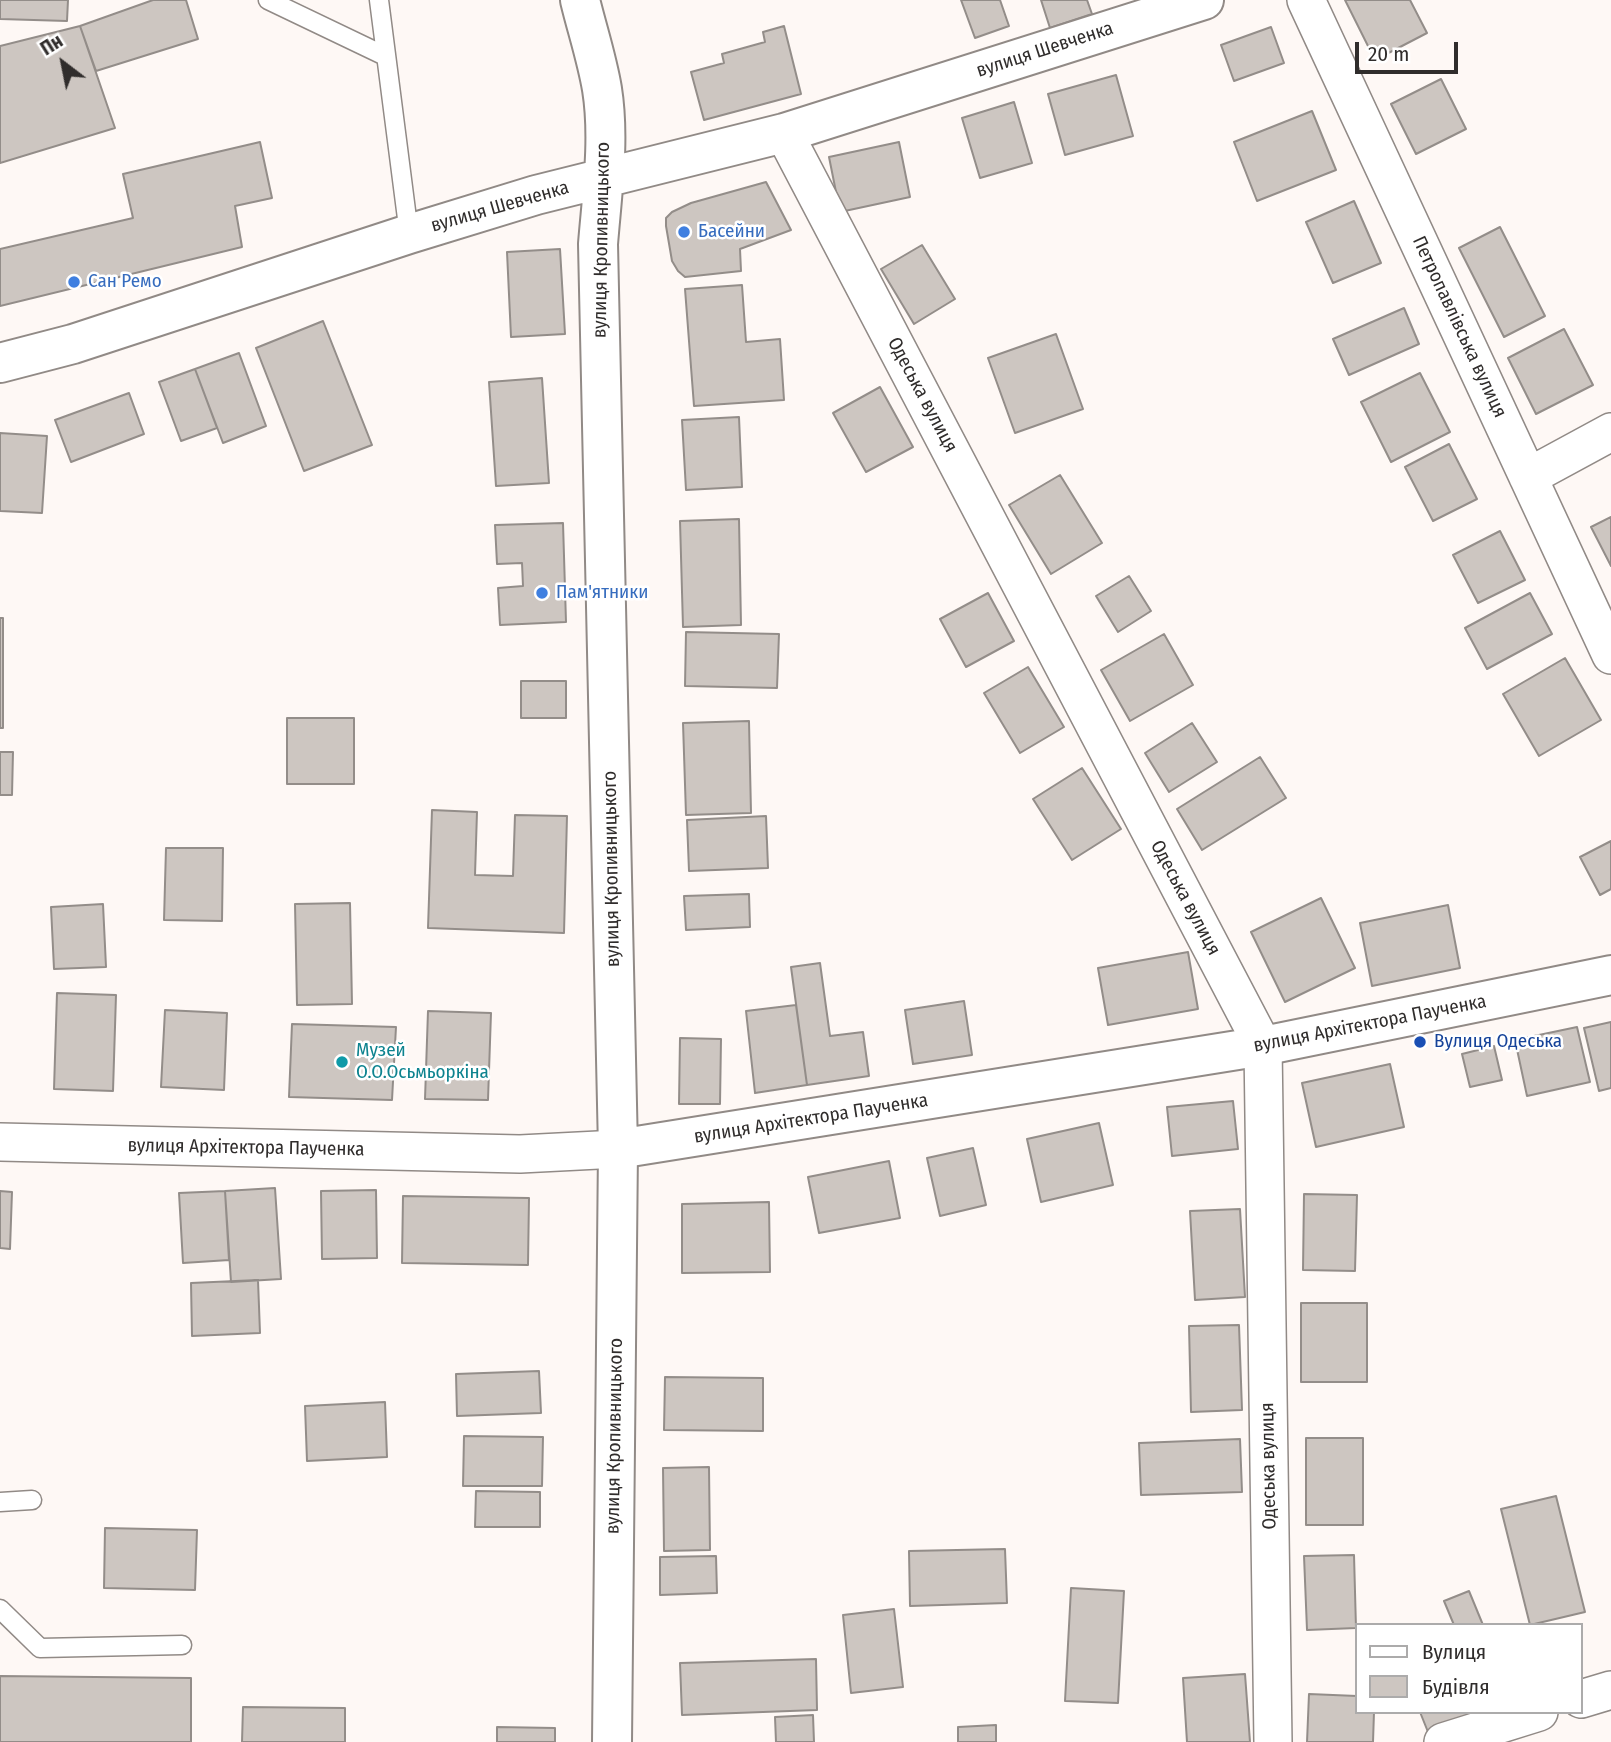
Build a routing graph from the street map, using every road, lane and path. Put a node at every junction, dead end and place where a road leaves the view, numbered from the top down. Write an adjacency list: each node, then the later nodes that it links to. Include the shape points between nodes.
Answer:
1 (268, 0): 6 (lane)
2 (379, 0): 6 (lane)
3 (580, 0): 8 (main road, вулиця Кропивницького, via 602,90)
4 (1204, 0): 7 (main road, вулиця Шевченка)
5 (1306, 0): 12 (street, Петропавлівська вулиця)
6 (385, 56): 9 (lane)
7 (784, 133): 8 (main road, вулиця Шевченка); 15 (street, Одеська вулиця)
8 (604, 178): 9 (main road, вулиця Шевченка); 17 (main road, вулиця Кропивницького, via 598,244)
9 (409, 234): 10 (main road, вулиця Шевченка, via 73,344)
10 (0, 363)
11 (1611, 432): 12 (street)
12 (1528, 477): 13 (street, Петропавлівська вулиця)
13 (1611, 655)
14 (1611, 975): 15 (main road, вулиця Архітектора Паученка)
15 (1263, 1046): 17 (main road, вулиця Архітектора Паученка); 26 (street, Одеська вулиця)
16 (0, 1142): 17 (street, вулиця Архітектора Паученка, via 520,1154)
17 (618, 1149): 25 (main road, вулиця Кропивницького)
18 (32, 1500): 19 (lane)
19 (0, 1502)
20 (0, 1609): 21 (lane, via 40,1648)
21 (182, 1645)
22 (1611, 1690): 23 (street)
23 (1583, 1698)
24 (1533, 1714): 27 (street)
25 (612, 1742)
26 (1273, 1742)
27 (1443, 1742)

